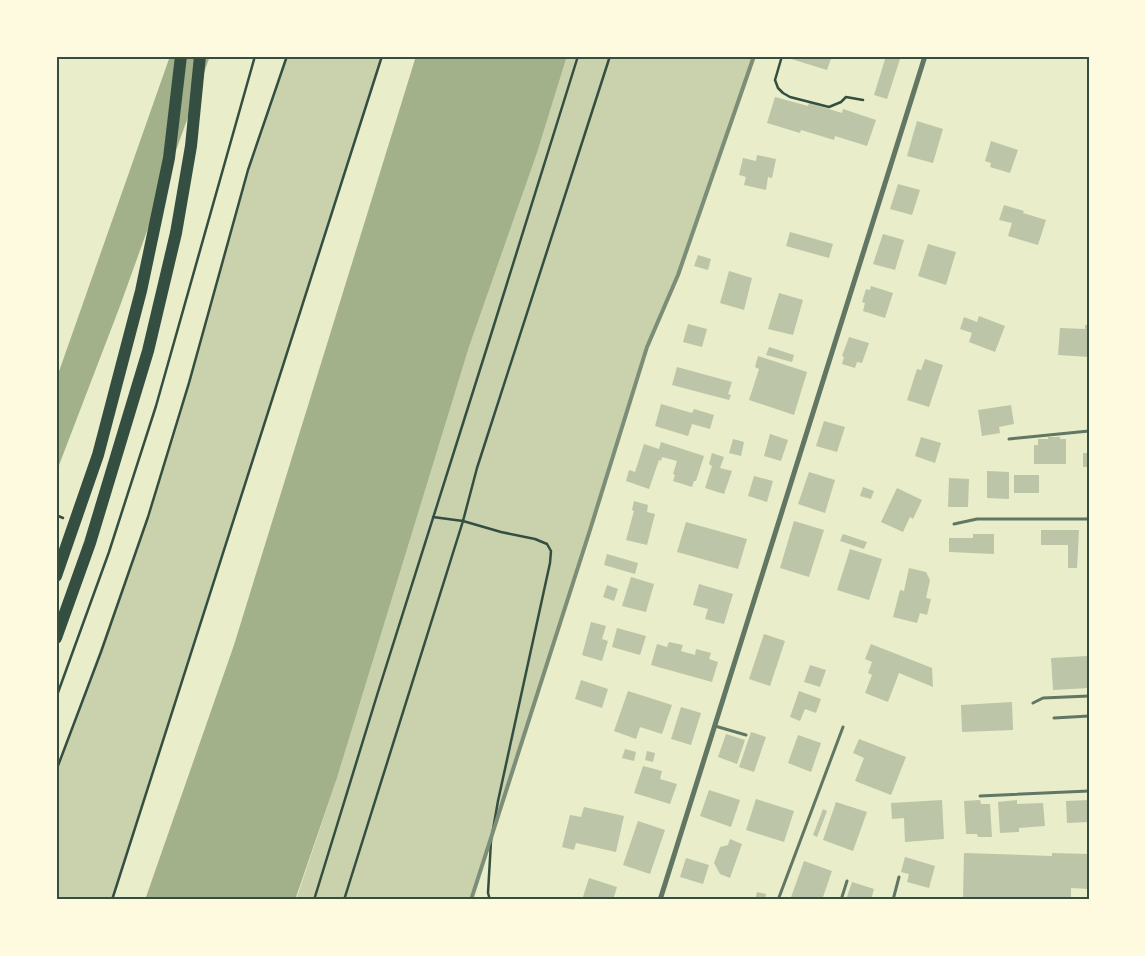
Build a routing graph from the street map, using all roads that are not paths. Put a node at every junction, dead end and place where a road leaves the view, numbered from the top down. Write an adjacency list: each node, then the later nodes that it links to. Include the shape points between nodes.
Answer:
1 (181, 56): 8 (highway, via 169,158 141,291 98,455)
2 (200, 56): 9 (highway, via 191,146 176,233 148,351 93,534)
3 (926, 56): 14 (street)
4 (1089, 431): 5 (lane)
5 (1009, 439)
6 (1089, 520): 7 (lane, via 977,519)
7 (954, 524)
8 (56, 576)
9 (56, 638)
10 (1089, 696): 11 (lane, via 1043,698)
11 (1033, 703)
12 (1089, 716): 13 (lane)
13 (1054, 718)
14 (715, 726): 16 (lane); 22 (street)
15 (843, 727): 23 (lane)
16 (746, 735)
17 (1089, 791): 18 (lane)
18 (980, 796)
19 (899, 877): 25 (lane)
20 (847, 881): 24 (lane)
21 (1081, 899): 26 (lane)
22 (660, 900)
23 (778, 900)
24 (841, 900)
25 (893, 900)
26 (1089, 900)

